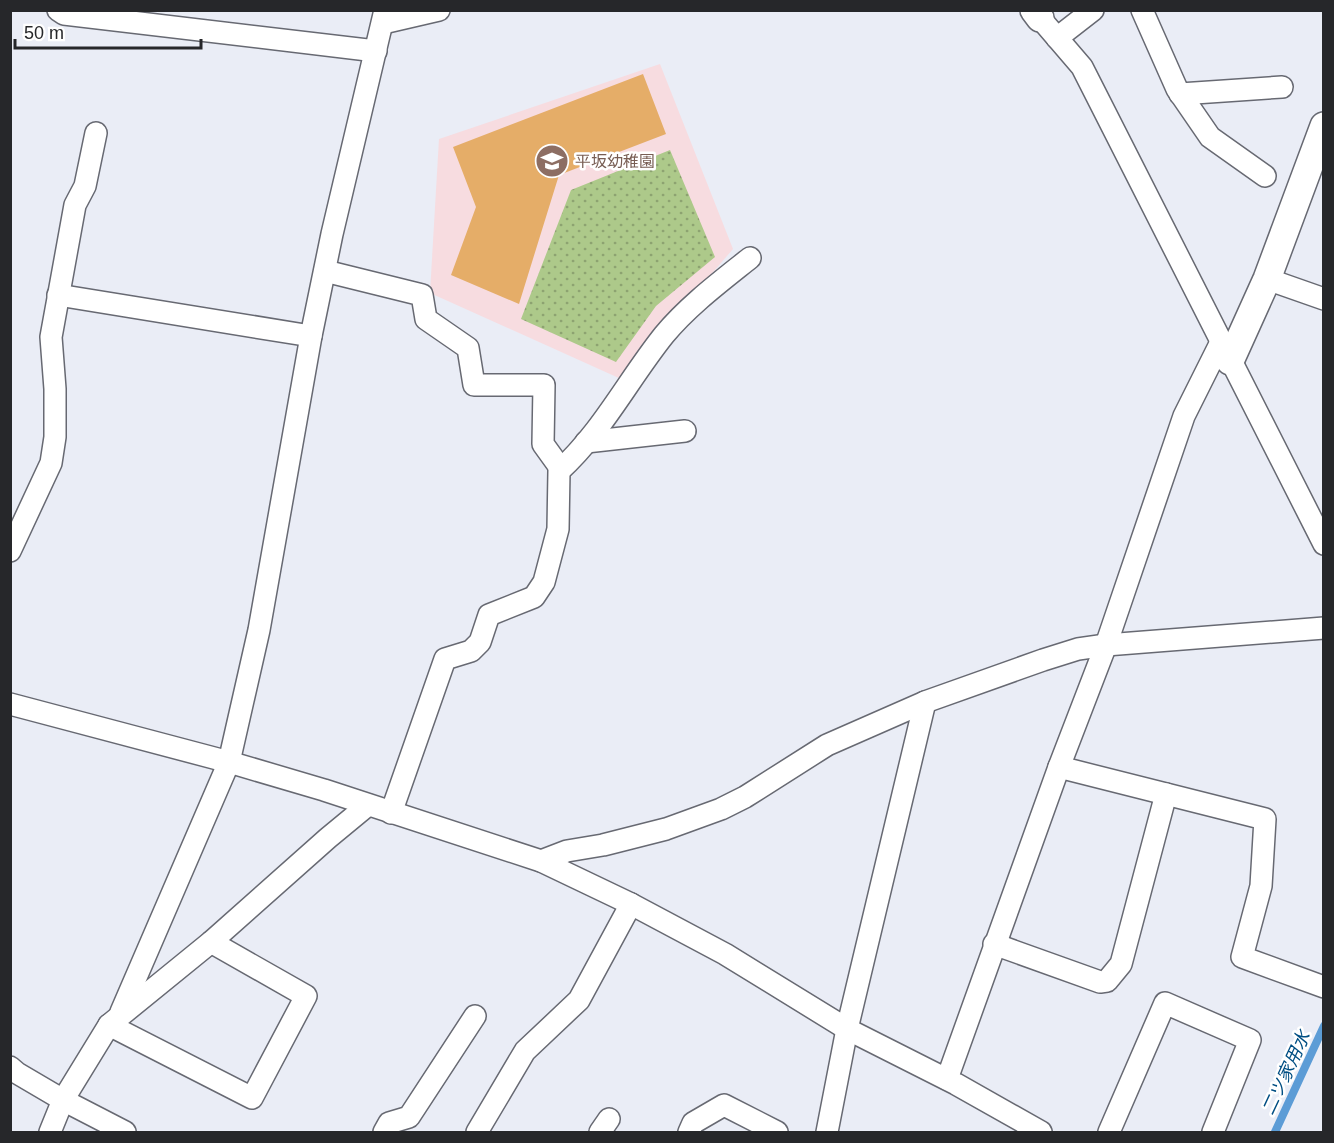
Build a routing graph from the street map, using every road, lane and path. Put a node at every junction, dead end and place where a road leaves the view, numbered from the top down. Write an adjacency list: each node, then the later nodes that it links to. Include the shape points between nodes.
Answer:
1 (58, 10): 8 (street, via 64,14)
2 (439, 10): 6 (street)
3 (1093, 10): 7 (street)
4 (1142, 10): 10 (street)
5 (1037, 14): 7 (street)
6 (384, 17): 8 (street)
7 (1058, 38): 20 (street, via 1082,68)
8 (376, 51): 15 (street)
9 (1282, 87): 10 (street)
10 (1180, 94): 13 (street, via 1210,137)
11 (1323, 126): 16 (street)
12 (96, 133): 17 (street, via 85,186 75,205)
13 (1265, 176)
14 (750, 258): 22 (street, via 665,334)
15 (325, 271): 19 (street); 23 (street, via 422,295 426,319 468,348 474,385 544,385 543,444)
16 (1267, 279): 18 (street); 20 (street)
17 (58, 295): 19 (street); 25 (street, via 51,337 55,425 51,463)
18 (1323, 298)
19 (311, 336): 30 (street, via 259,630)
20 (1226, 351): 24 (street); 27 (street, via 1184,416)
21 (685, 431): 22 (street)
22 (586, 442): 23 (street)
23 (561, 468): 34 (street, via 558,529 544,582 534,597 489,615 480,642 471,651 445,659)
24 (1323, 544)
25 (10, 551)
26 (1323, 628): 27 (street)
27 (1106, 645): 28 (street, via 1052,657); 31 (street)
28 (925, 702): 35 (street, via 827,745 721,809 666,829 567,851); 42 (street)
29 (10, 704): 30 (street)
30 (229, 762): 33 (street); 41 (street)
31 (1059, 767): 32 (street); 38 (street)
32 (1166, 794): 38 (street, via 1121,964 1107,981 1100,982); 39 (street, via 1265,819 1261,886 1242,957)
33 (368, 806): 34 (street); 37 (street)
34 (391, 813): 35 (street)
35 (541, 861): 36 (street)
36 (631, 904): 42 (street, via 725,954); 50 (street, via 579,1000 525,1052)
37 (211, 942): 41 (street); 41 (street, via 306,996 252,1098)
38 (994, 945): 44 (street)
39 (1323, 987)
40 (475, 1016): 49 (street, via 409,1117 389,1123)
41 (115, 1018): 45 (street)
42 (847, 1029): 44 (street); 53 (street)
43 (10, 1066): 45 (street)
44 (947, 1079): 46 (street)
45 (63, 1100): 47 (street); 48 (street)
46 (1018, 1127): 54 (street)
47 (50, 1132)
48 (125, 1132)
49 (384, 1132)
50 (477, 1132)
51 (689, 1132): 52 (street, via 693,1123 724,1105)
52 (777, 1132)
53 (827, 1132)
54 (1041, 1132)
55 (1109, 1132): 56 (street, via 1165,1003 1250,1040)
56 (1213, 1132)

